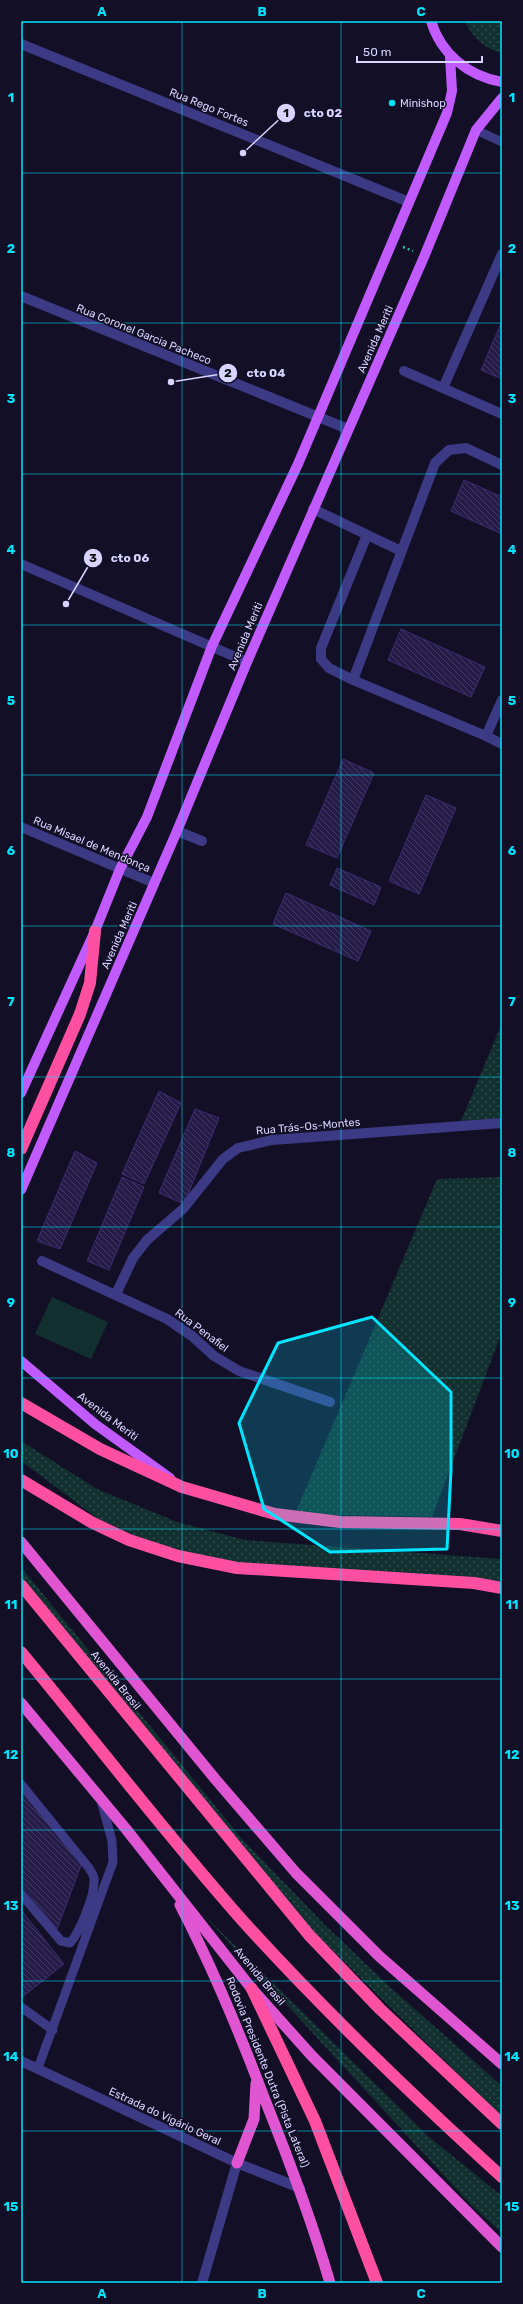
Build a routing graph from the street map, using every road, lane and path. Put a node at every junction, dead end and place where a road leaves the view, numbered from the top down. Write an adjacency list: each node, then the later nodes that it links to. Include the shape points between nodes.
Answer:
1 (431, 21): 3 (main road, via 439,42)
2 (21, 44): 8 (street, Rua Rego Fortes)
3 (450, 57): 4 (main road, via 468,69); 8 (main road, Avenida Meriti, via 452,100)
4 (502, 82)
5 (502, 98): 6 (main road, Avenida Meriti)
6 (476, 130): 7 (lane); 11 (main road, Avenida Meriti)
7 (502, 142)
8 (409, 202): 9 (main road, Avenida Meriti)
9 (391, 242): 11 (path); 16 (main road, Avenida Meriti)
10 (502, 254): 14 (street)
11 (424, 256): 17 (main road, Avenida Meriti)
12 (21, 296): 16 (street, Rua Coronel Garcia Pacheco)
13 (404, 371): 14 (street)
14 (443, 388): 15 (street)
15 (502, 414)
16 (318, 418): 17 (street, Rua Coronel Garcia Pacheco); 23 (main road, Avenida Meriti)
17 (348, 428): 19 (main road, Avenida Meriti)
18 (502, 465): 21 (street, via 466,448 449,450 435,463)
19 (313, 509): 20 (street); 24 (main road, Avenida Meriti)
20 (367, 535): 21 (street); 25 (street, via 320,648 321,659 329,668)
21 (401, 551): 25 (street)
22 (21, 564): 23 (street)
23 (212, 646): 24 (street); 32 (main road, Avenida Meriti, via 147,817)
24 (247, 662): 30 (main road, Avenida Meriti)
25 (353, 680): 27 (street)
26 (502, 700): 27 (street)
27 (486, 736): 28 (street)
28 (502, 744)
29 (21, 827): 32 (street, Rua Misael de Mendonça)
30 (177, 831): 31 (street); 33 (main road, Avenida Meriti)
31 (202, 841)
32 (120, 869): 33 (street, Rua Misael de Mendonça); 34 (main road, Avenida Meriti)
33 (154, 883): 38 (main road, Avenida Meriti)
34 (95, 931): 35 (main road, Avenida Meriti); 37 (highway, via 94,960 80,1014)
35 (21, 1093)
36 (502, 1123): 40 (street, Rua Trás-Os-Montes, via 272,1140 238,1148 223,1158 183,1209 146,1240 133,1258)
37 (21, 1149)
38 (21, 1190)
39 (42, 1261): 40 (street, Rua Penafiel)
40 (116, 1294): 42 (street, Rua Penafiel, via 167,1319 192,1336 214,1356 239,1371)
41 (21, 1361): 45 (main road, Avenida Meriti, via 95,1424)
42 (330, 1402)
43 (21, 1403): 45 (highway, via 100,1449)
44 (21, 1480): 49 (highway, via 91,1522 129,1540 178,1556 237,1568 474,1583)
45 (182, 1487): 46 (highway, via 275,1514 340,1522 460,1524)
46 (502, 1531)
47 (21, 1542): 60 (highway, Avenida Brasil, via 216,1780 296,1873 379,1956)
48 (21, 1585): 63 (highway, Avenida Brasil, via 309,1935 380,2009)
49 (502, 1588)
50 (21, 1652): 65 (highway, via 182,1850 243,1920 339,2023)
51 (21, 1703): 53 (highway, Avenida Brasil)
52 (21, 1784): 55 (lane, via 89,1868 94,1878 94,1888 77,1935 70,1943 61,1941)
53 (100, 1797): 54 (highway, Avenida Brasil); 58 (lane, via 112,1841 113,1862)
54 (165, 1877): 56 (highway, Avenida Brasil); 62 (highway, Rodovia Presidente Dutra (Pista Lateral), via 214,1970)
55 (21, 1894)
56 (252, 1989): 67 (highway, Avenida Brasil, via 312,2056); 70 (highway, via 315,2121)
57 (21, 2007): 58 (lane)
58 (53, 2030): 61 (lane)
59 (21, 2060): 61 (street, Estrada do Vigário Geral)
60 (502, 2064)
61 (38, 2068): 64 (street, Estrada do Vigário Geral)
62 (256, 2076): 64 (highway, via 254,2119); 66 (highway, Rodovia Presidente Dutra (Pista Lateral))
63 (502, 2124)
64 (237, 2163): 66 (street, Estrada do Vigário Geral); 68 (street)
65 (502, 2177)
66 (300, 2188): 69 (highway, Rodovia Presidente Dutra (Pista Lateral))
67 (502, 2247)
68 (202, 2283)
69 (330, 2283)
70 (377, 2283)

